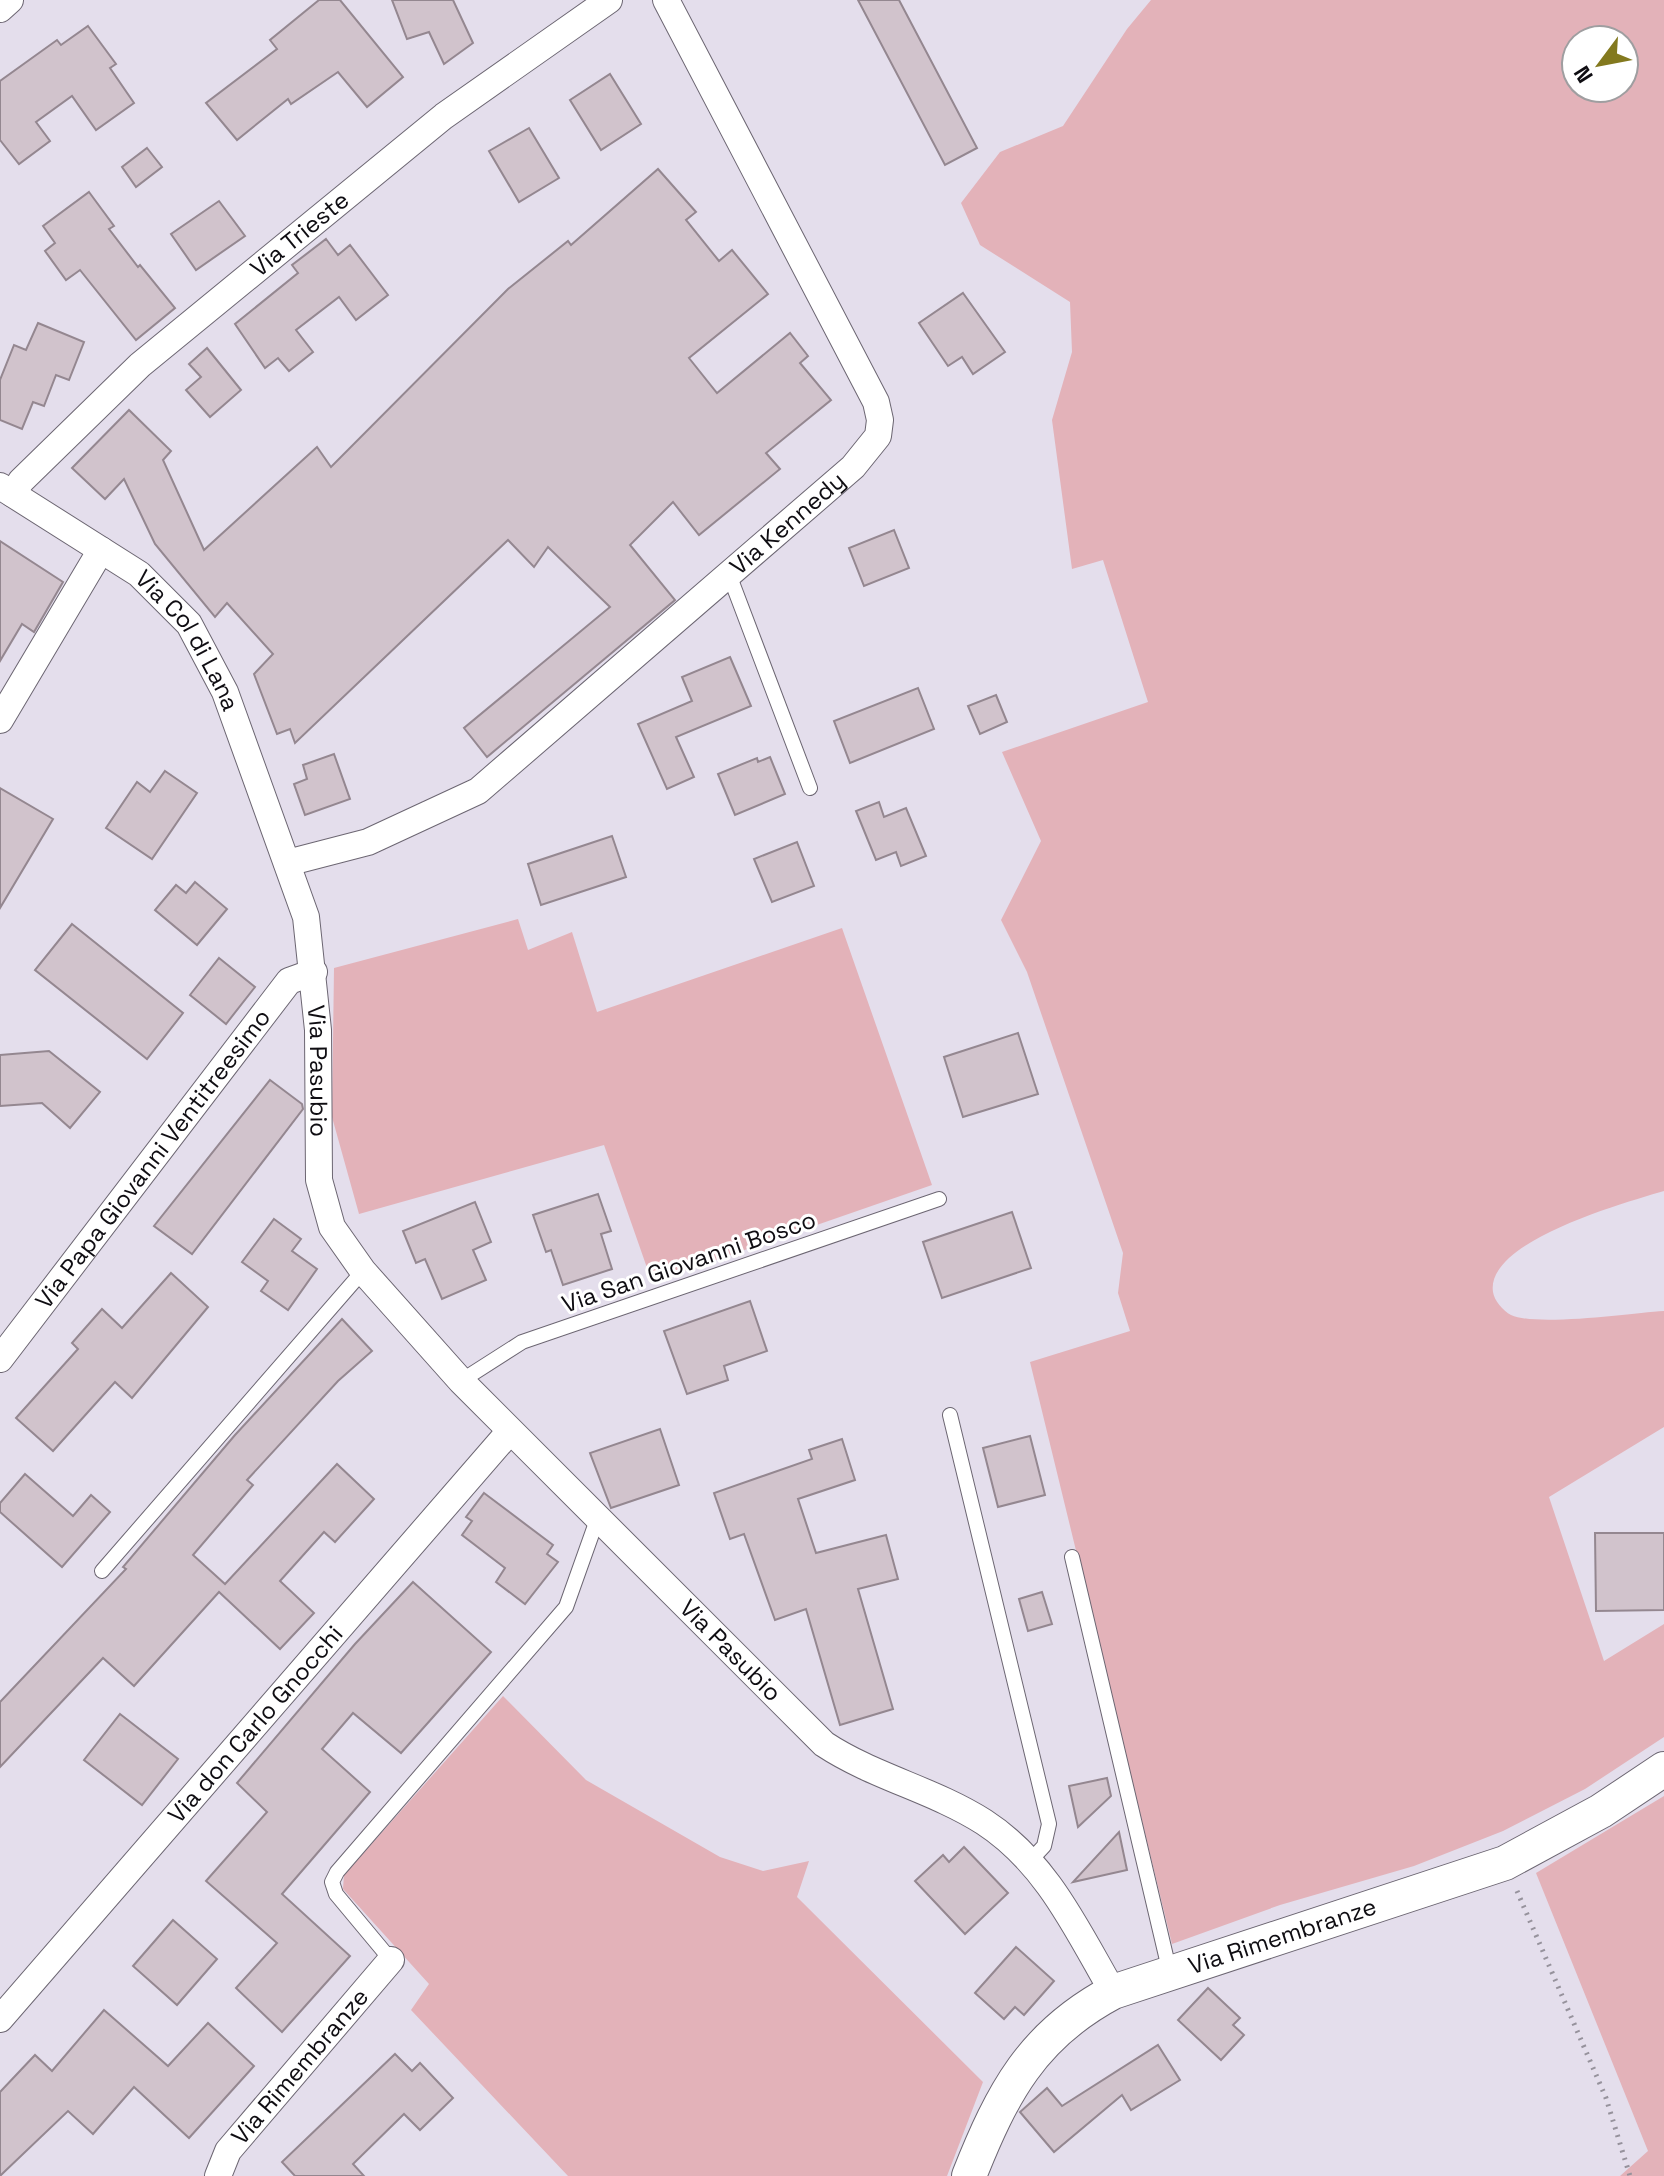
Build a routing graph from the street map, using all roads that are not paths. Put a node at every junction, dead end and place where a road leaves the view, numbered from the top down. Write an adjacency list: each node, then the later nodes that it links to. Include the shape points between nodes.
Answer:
1 (10, 0): 4 (street)
2 (609, 0): 5 (street, Via Trieste, via 444,116 140,365)
3 (666, 0): 7 (street, Via Kennedy, via 876,402 880,420 868,452)
4 (0, 9)
5 (7, 490): 6 (street, Via Col di Lana)
6 (101, 550): 8 (street); 10 (street, Via Col di Lana, via 139,574 189,624 225,692)
7 (730, 577): 9 (lane); 10 (street, Via Kennedy, via 478,791 368,842)
8 (0, 720)
9 (810, 788)
10 (287, 863): 11 (street, Via Pasubio, via 306,917)
11 (314, 972): 13 (street, Via Pasubio, via 319,1180 332,1227); 14 (street, Via Papa Giovanni Ventitreesimo, via 289,981)
12 (939, 1199): 15 (lane, Via San Giovanni Bosco, via 522,1342)
13 (363, 1271): 15 (street, Via Pasubio); 20 (lane)
14 (0, 1359)
15 (461, 1381): 17 (street, Via Pasubio)
16 (950, 1415): 22 (lane, via 1049,1824 1044,1846)
17 (510, 1431): 18 (street, Via Pasubio); 26 (street, Via don Carlo Gnocchi)
18 (598, 1517): 22 (street, Via Pasubio, via 824,1744 851,1762 985,1823); 23 (lane, via 566,1607 332,1882 336,1894)
19 (1072, 1557): 24 (lane)
20 (102, 1571)
21 (1664, 1769): 24 (street, Via Rimembranze, via 1601,1811 1505,1863)
22 (1030, 1861): 25 (street, Via Pasubio, via 1064,1903)
23 (391, 1960): 27 (street, Via Rimembranze, via 228,2151)
24 (1170, 1973): 25 (street, Via Rimembranze)
25 (1113, 1992): 28 (street, Via Rimembranze, via 1066,2021 1021,2068)
26 (0, 2019)
27 (218, 2176)
28 (969, 2176)

